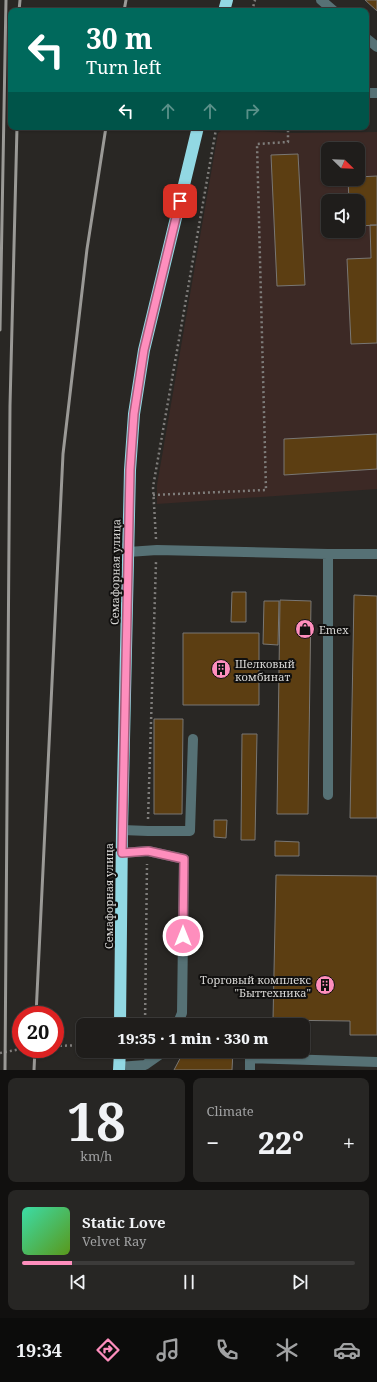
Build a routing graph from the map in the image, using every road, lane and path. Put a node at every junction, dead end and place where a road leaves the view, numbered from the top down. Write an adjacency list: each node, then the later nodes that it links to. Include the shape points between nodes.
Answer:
1 (321, 0): 2 (street)
2 (330, 8)
3 (369, 40): 4 (street)
4 (377, 47)
5 (197, 130): 10 (highway, Семафорная улица, via 144,350 134,414)
6 (216, 130): 8 (path)
7 (288, 130): 8 (path, via 288,142 257,144 266,490)
8 (153, 495): 9 (path)
9 (157, 550): 10 (street); 11 (street); 16 (path)
10 (128, 552): 15 (highway, Семафорная улица)
11 (328, 554): 12 (street); 14 (street)
12 (377, 554)
13 (193, 739): 16 (street, via 190,831)
14 (328, 795)
15 (122, 830): 16 (street); 18 (highway, Семафорная улица)
16 (148, 831)
17 (148, 851): 18 (street); 20 (path); 21 (street, via 184,859)
18 (122, 853): 19 (highway, Семафорная улица)
19 (120, 1018)
20 (145, 1018)
21 (180, 1018)
22 (76, 1045): 23 (path)
23 (64, 1046)
24 (12, 1051): 25 (path)
25 (0, 1053)
26 (120, 1058): 29 (highway)
27 (155, 1058): 29 (street, via 145,1065)
28 (377, 1062): 30 (street, via 250,1058)
29 (119, 1068)
30 (250, 1070)

